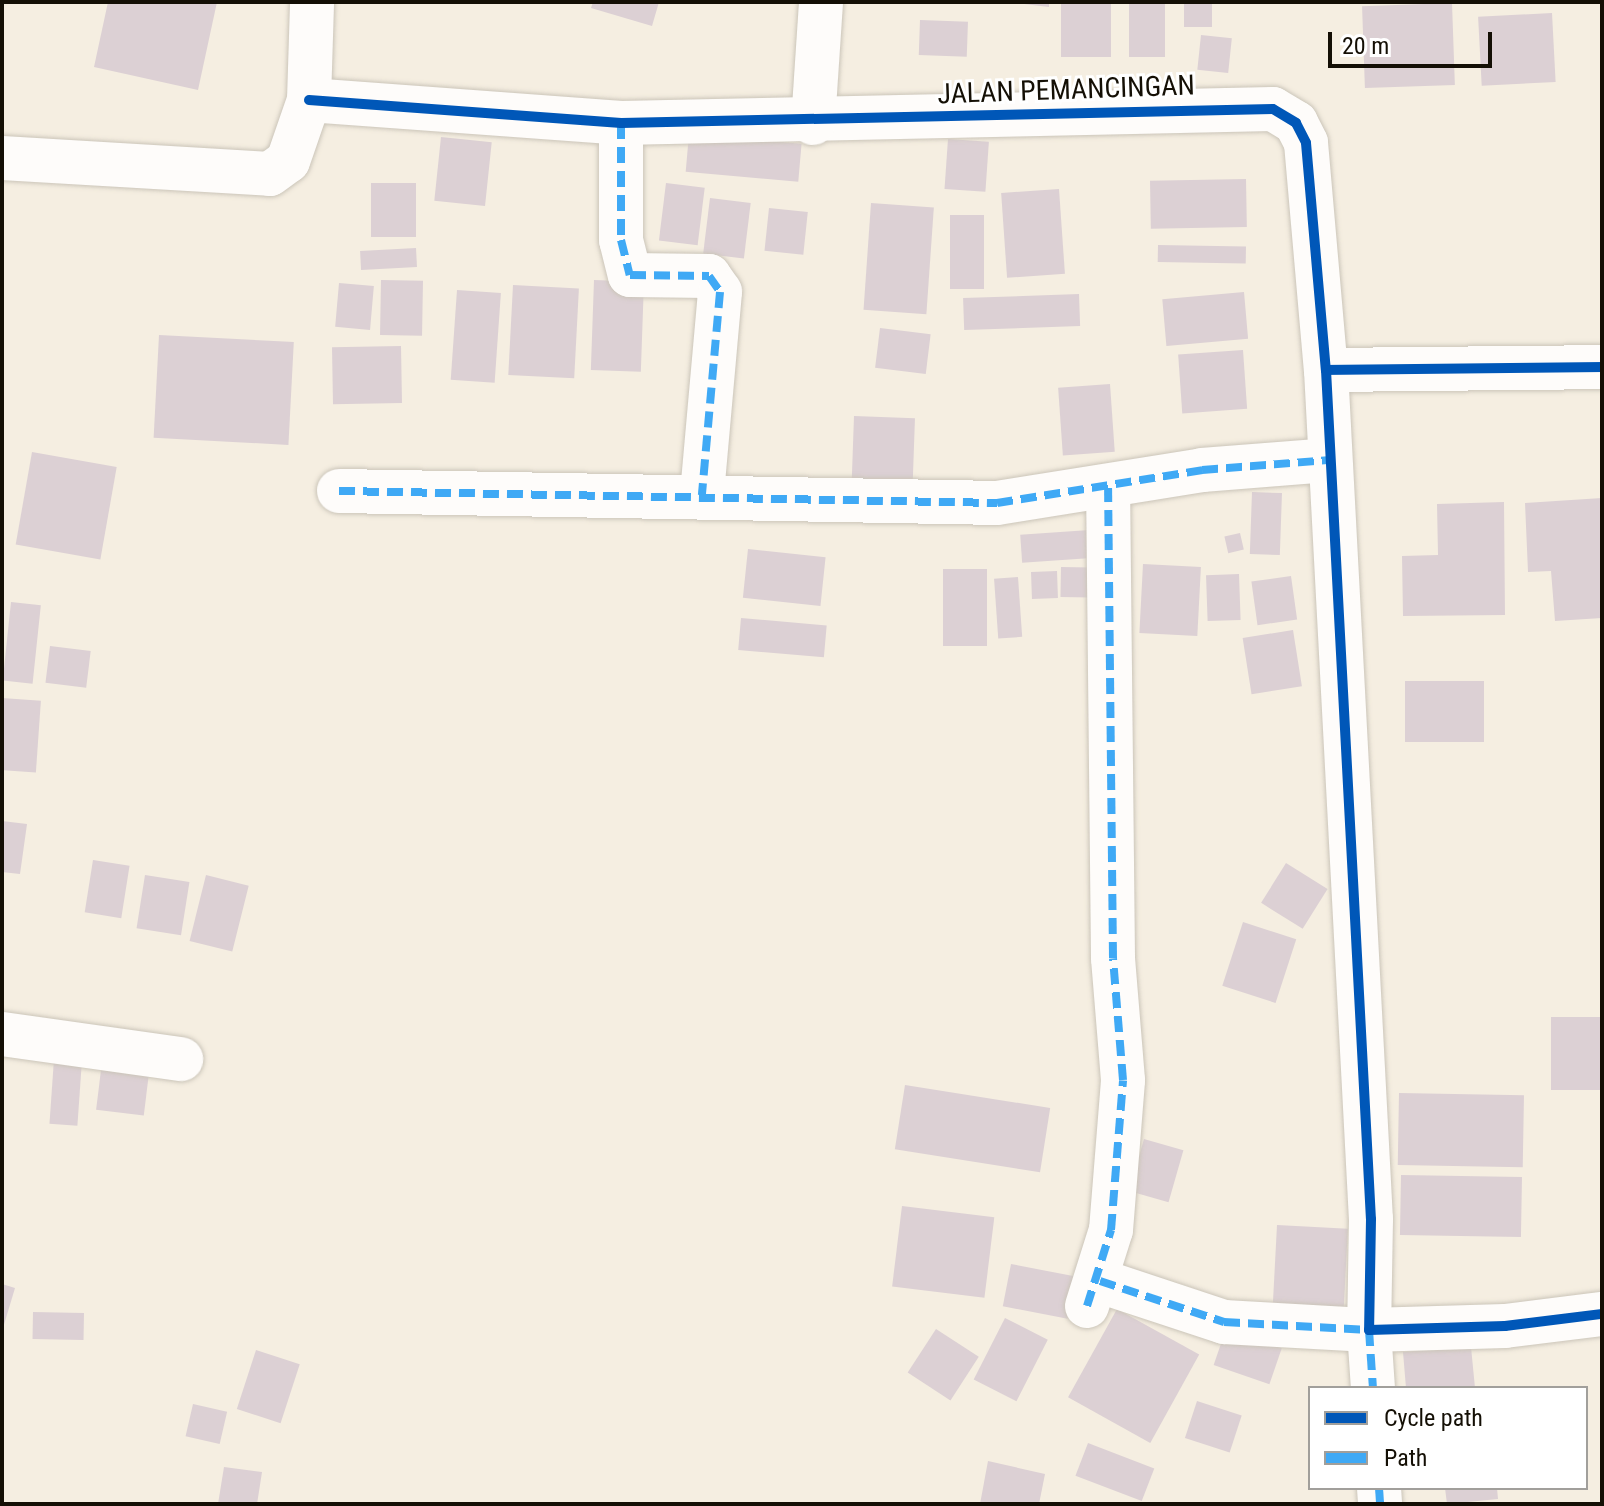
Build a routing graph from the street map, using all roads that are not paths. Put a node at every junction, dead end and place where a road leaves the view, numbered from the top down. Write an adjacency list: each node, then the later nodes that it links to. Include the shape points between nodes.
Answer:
1 (312, 2): 3 (street)
2 (821, 2): 5 (street)
3 (309, 100): 4 (street, JALAN PEMANCINGAN); 6 (street, via 288,161 270,174)
4 (621, 123): 5 (street, JALAN PEMANCINGAN); 12 (street, via 621,240 630,275 709,276 720,292)
5 (813, 123): 8 (street, JALAN PEMANCINGAN, via 1273,109 1296,123 1306,143)
6 (2, 158)
7 (1602, 367): 8 (street)
8 (1326, 370): 9 (street, JALAN PEMANCINGAN)
9 (1328, 460): 10 (street, via 1202,470); 16 (street, JALAN PEMANCINGAN, via 1356,880 1371,1219)
10 (1108, 488): 12 (street, via 924,505); 16 (street, via 1113,958 1123,1080 1111,1230 1093,1294 1224,1322)
11 (339, 491): 12 (street)
12 (702, 495)
13 (2, 1034): 14 (street)
14 (181, 1059)
15 (1602, 1314): 16 (street, via 1505,1326)
16 (1369, 1330): 17 (street, JALAN PEMANCINGAN)
17 (1373, 1386)

